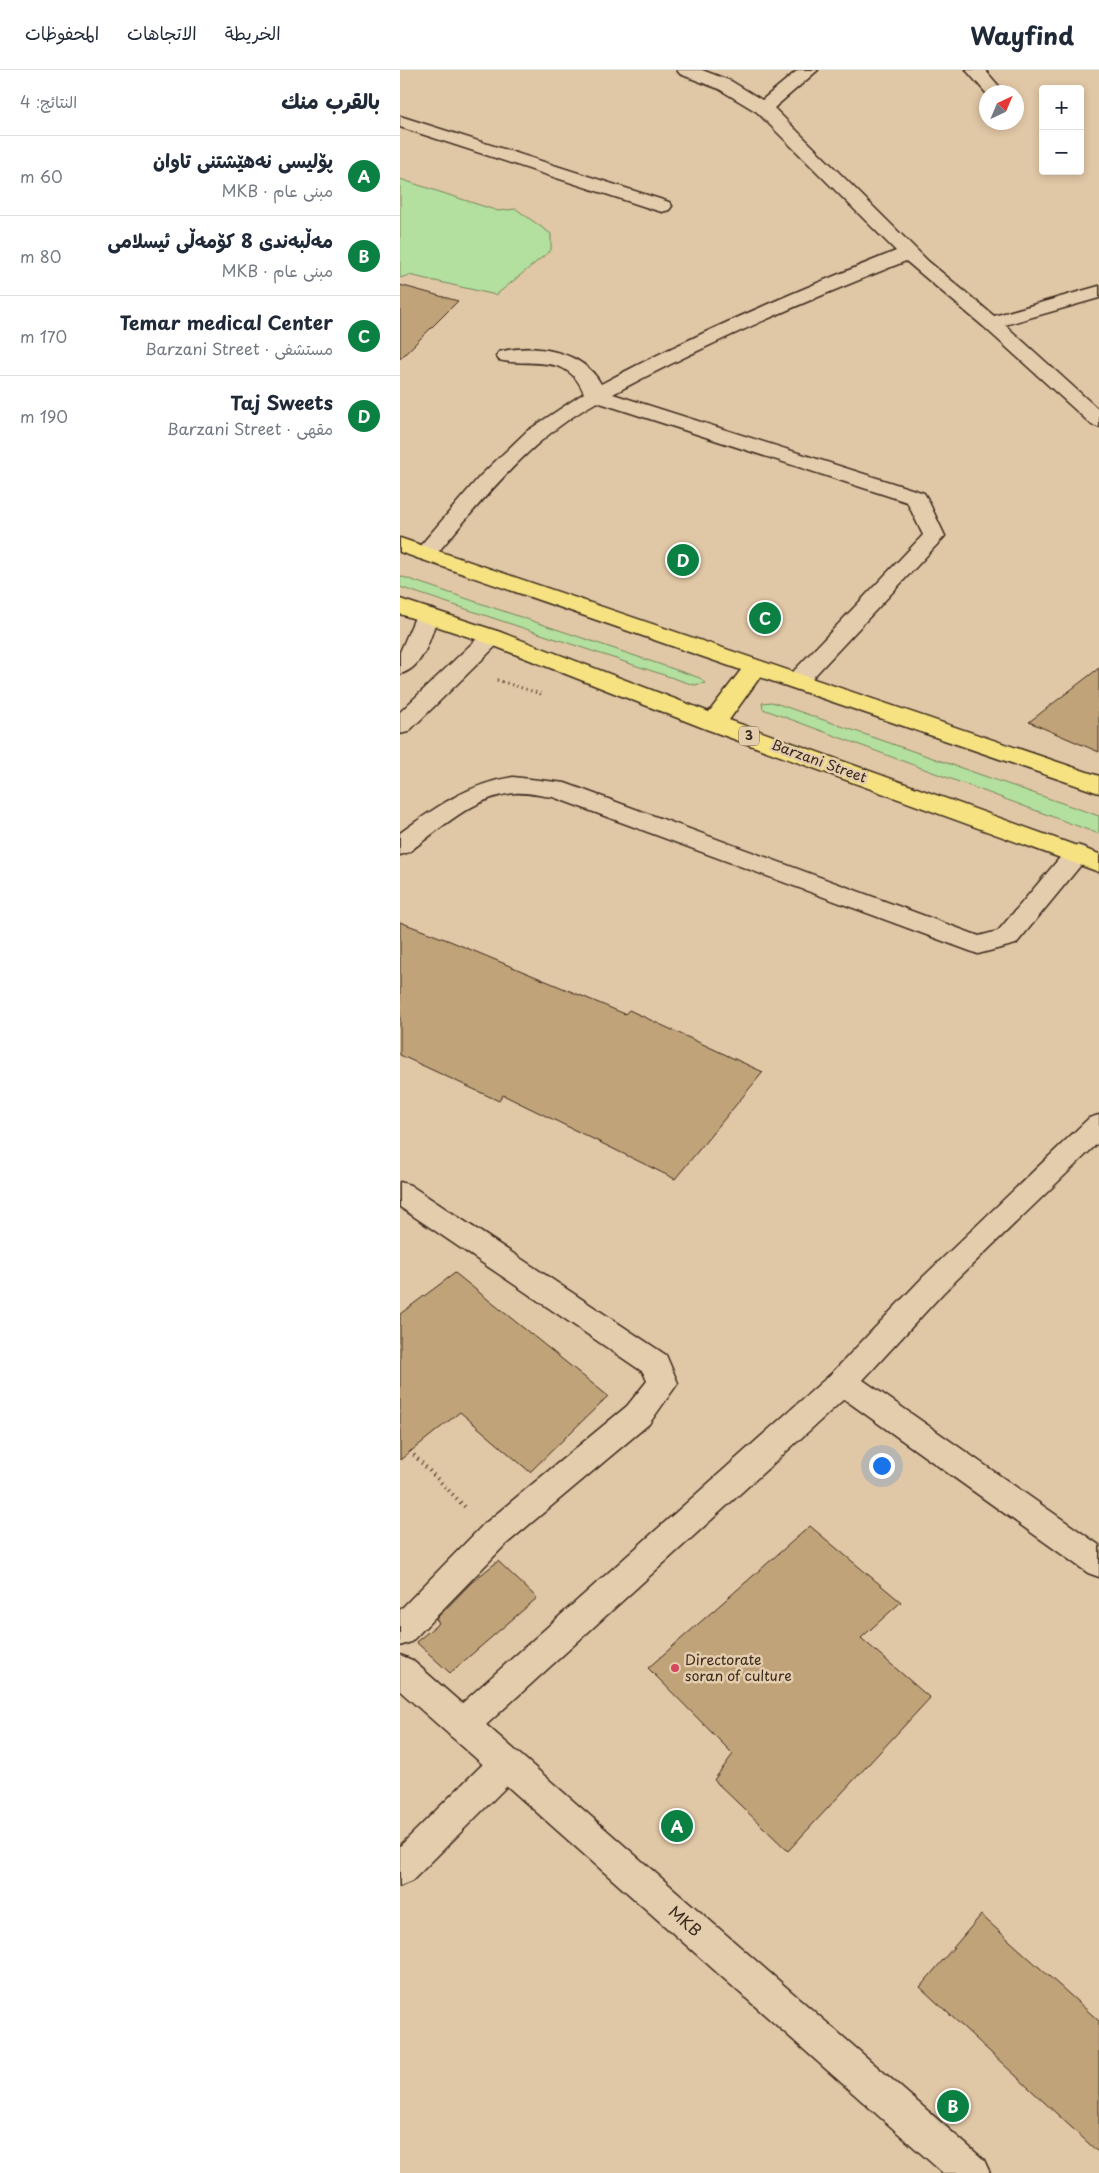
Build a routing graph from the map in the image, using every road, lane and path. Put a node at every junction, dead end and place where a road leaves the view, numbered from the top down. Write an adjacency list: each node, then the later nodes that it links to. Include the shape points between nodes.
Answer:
1 (686, 70): 5 (street, via 725,85)
2 (809, 70): 5 (street)
3 (975, 70): 4 (street)
4 (989, 85)
5 (763, 108): 8 (street)
6 (400, 121): 7 (street)
7 (662, 206)
8 (909, 253): 10 (street); 12 (street, via 799,297 655,363)
9 (1099, 292): 10 (street)
10 (991, 323): 13 (street)
11 (506, 356): 12 (street, via 528,354 568,363 583,372 592,383)
12 (595, 395): 15 (street, via 534,435 488,481); 21 (street, via 916,498 934,536)
13 (1099, 421)
14 (400, 545): 15 (highway)
15 (425, 553): 20 (highway)
16 (400, 606): 17 (highway, Barzani Street / 3)
17 (427, 615): 18 (highway, Barzani Street / 3); 19 (street, via 413,652)
18 (492, 637): 22 (highway, Barzani Street / 3); 23 (street)
19 (400, 667)
20 (755, 667): 21 (highway); 22 (highway)
21 (796, 681): 24 (highway)
22 (714, 723): 26 (highway, Barzani Street / 3)
23 (400, 726)
24 (1096, 782)
25 (400, 846): 26 (street, via 439,816 476,794 514,785 556,789 978,944 1006,938)
26 (1088, 859)
27 (1099, 1125): 29 (street, via 933,1285)
28 (400, 1193): 31 (street, via 655,1364 663,1383 638,1415)
29 (843, 1382): 32 (street); 35 (street)
30 (410, 1451): 31 (path)
31 (494, 1535): 33 (street)
32 (1099, 1562)
33 (400, 1632)
34 (400, 1670): 35 (street, MKB)
35 (462, 1725): 36 (street, MKB)
36 (506, 1764): 37 (street); 38 (street, MKB)
37 (400, 1870)
38 (971, 2173)

